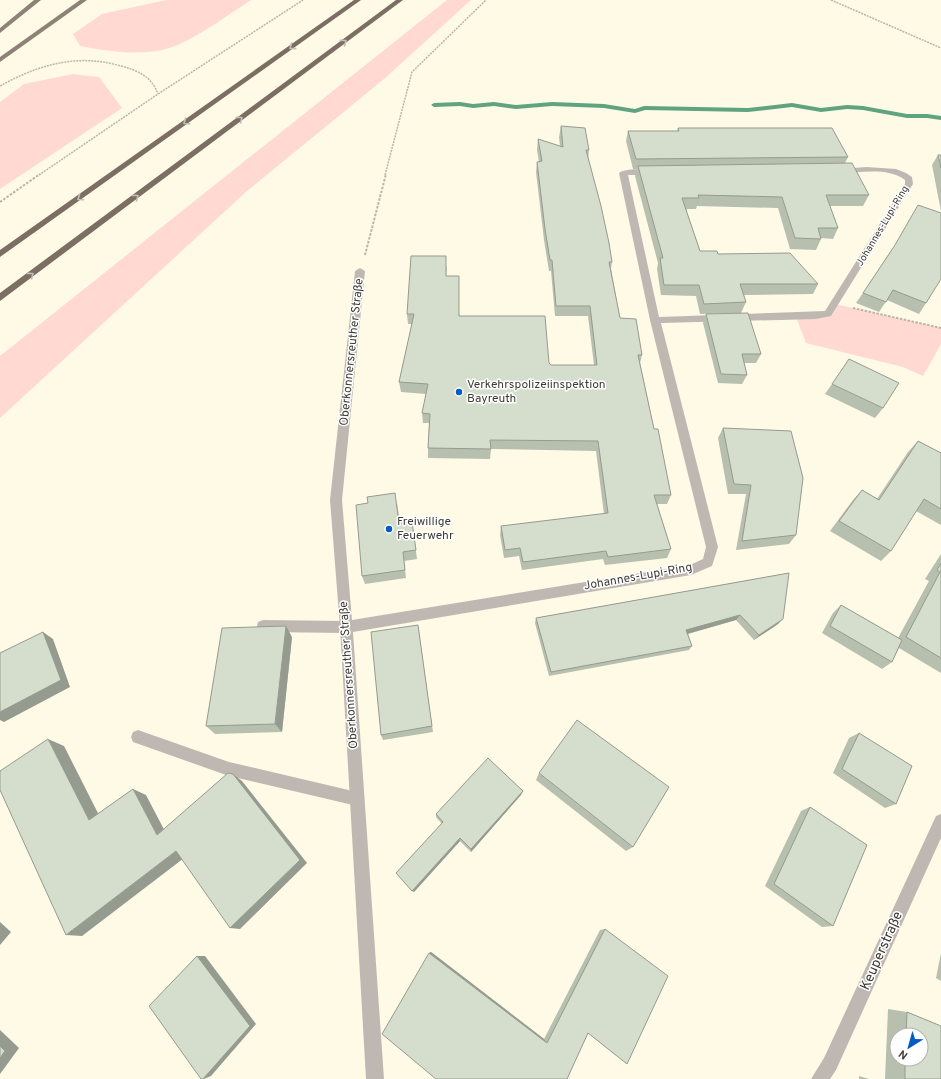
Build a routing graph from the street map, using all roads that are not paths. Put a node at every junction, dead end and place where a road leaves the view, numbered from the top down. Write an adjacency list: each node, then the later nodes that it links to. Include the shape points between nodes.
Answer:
1 (38, 0): 5 (main road)
2 (84, 0): 6 (main road)
3 (358, 0): 9 (highway, one-way to 9)
4 (400, 0): 11 (highway, one-way to 4)
5 (0, 31)
6 (0, 60)
7 (834, 171): 12 (street, Johannes-Lupi-Ring, via 889,171 906,176 909,184 828,314)
8 (662, 173): 12 (street, Johannes-Lupi-Ring, via 623,173)
9 (0, 254)
10 (360, 271): 14 (street, Oberkonnersreuther Straße, via 336,500)
11 (0, 298)
12 (655, 320): 14 (street, Johannes-Lupi-Ring, via 712,546 708,562 691,570)
13 (263, 626): 14 (street)
14 (346, 627): 16 (street, Oberkonnersreuther Straße)
15 (138, 737): 16 (street, via 229,769)
16 (357, 799): 18 (street, Oberkonnersreuther Straße)
17 (941, 821): 19 (street, Keuperstraße, via 830,1064)
18 (375, 1079)
19 (820, 1079)

